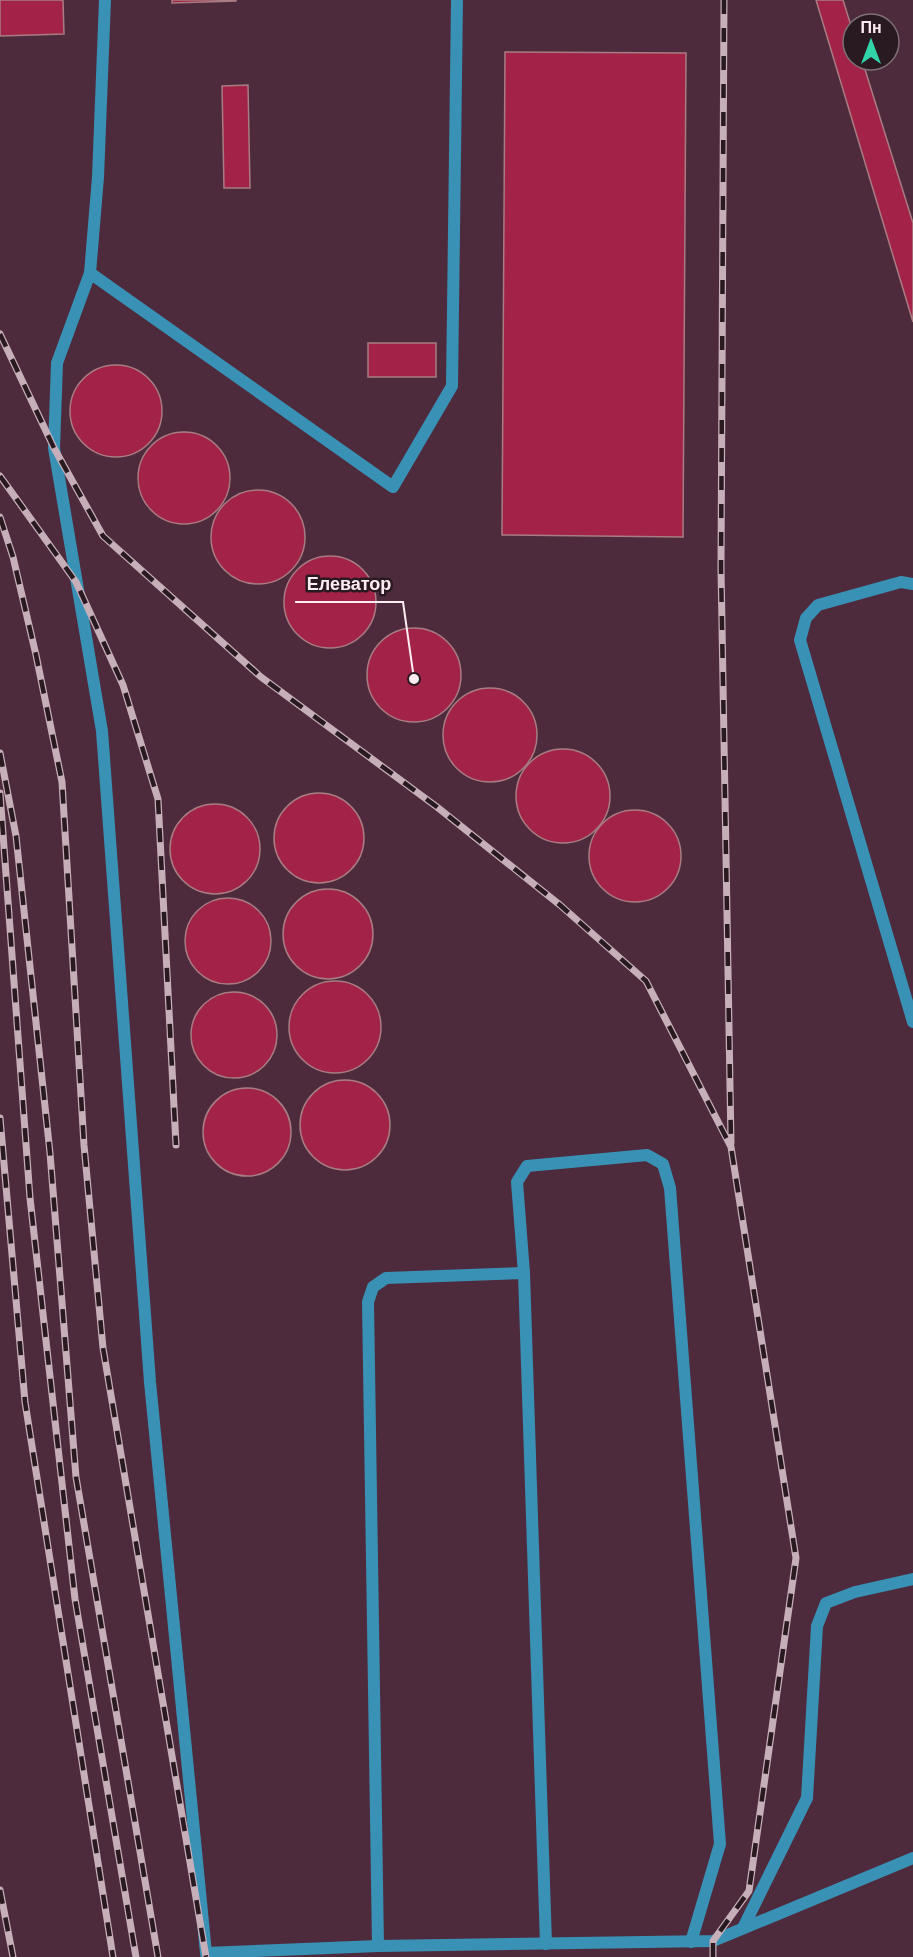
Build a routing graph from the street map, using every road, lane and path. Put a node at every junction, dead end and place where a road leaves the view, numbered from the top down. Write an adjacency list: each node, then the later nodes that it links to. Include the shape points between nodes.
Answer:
1 (105, 0): 3 (lane)
2 (457, 0): 3 (lane, via 452,386 393,487)
3 (90, 273): 13 (lane, via 57,363 54,448 102,731 150,1382)
4 (913, 584): 5 (lane, via 901,582 818,605 806,618 800,640)
5 (913, 1022)
6 (525, 1273): 10 (lane, via 517,1182 527,1166 647,1155 663,1164 670,1188 720,1844); 11 (lane); 12 (lane, via 386,1278 373,1287 368,1302)
7 (913, 1579): 9 (lane, via 826,1603 817,1626 807,1798)
8 (913, 1858): 9 (lane)
9 (743, 1928): 10 (lane, via 713,1941)
10 (691, 1942): 11 (lane)
11 (546, 1944): 12 (lane)
12 (378, 1946): 13 (lane)
13 (207, 1955)

